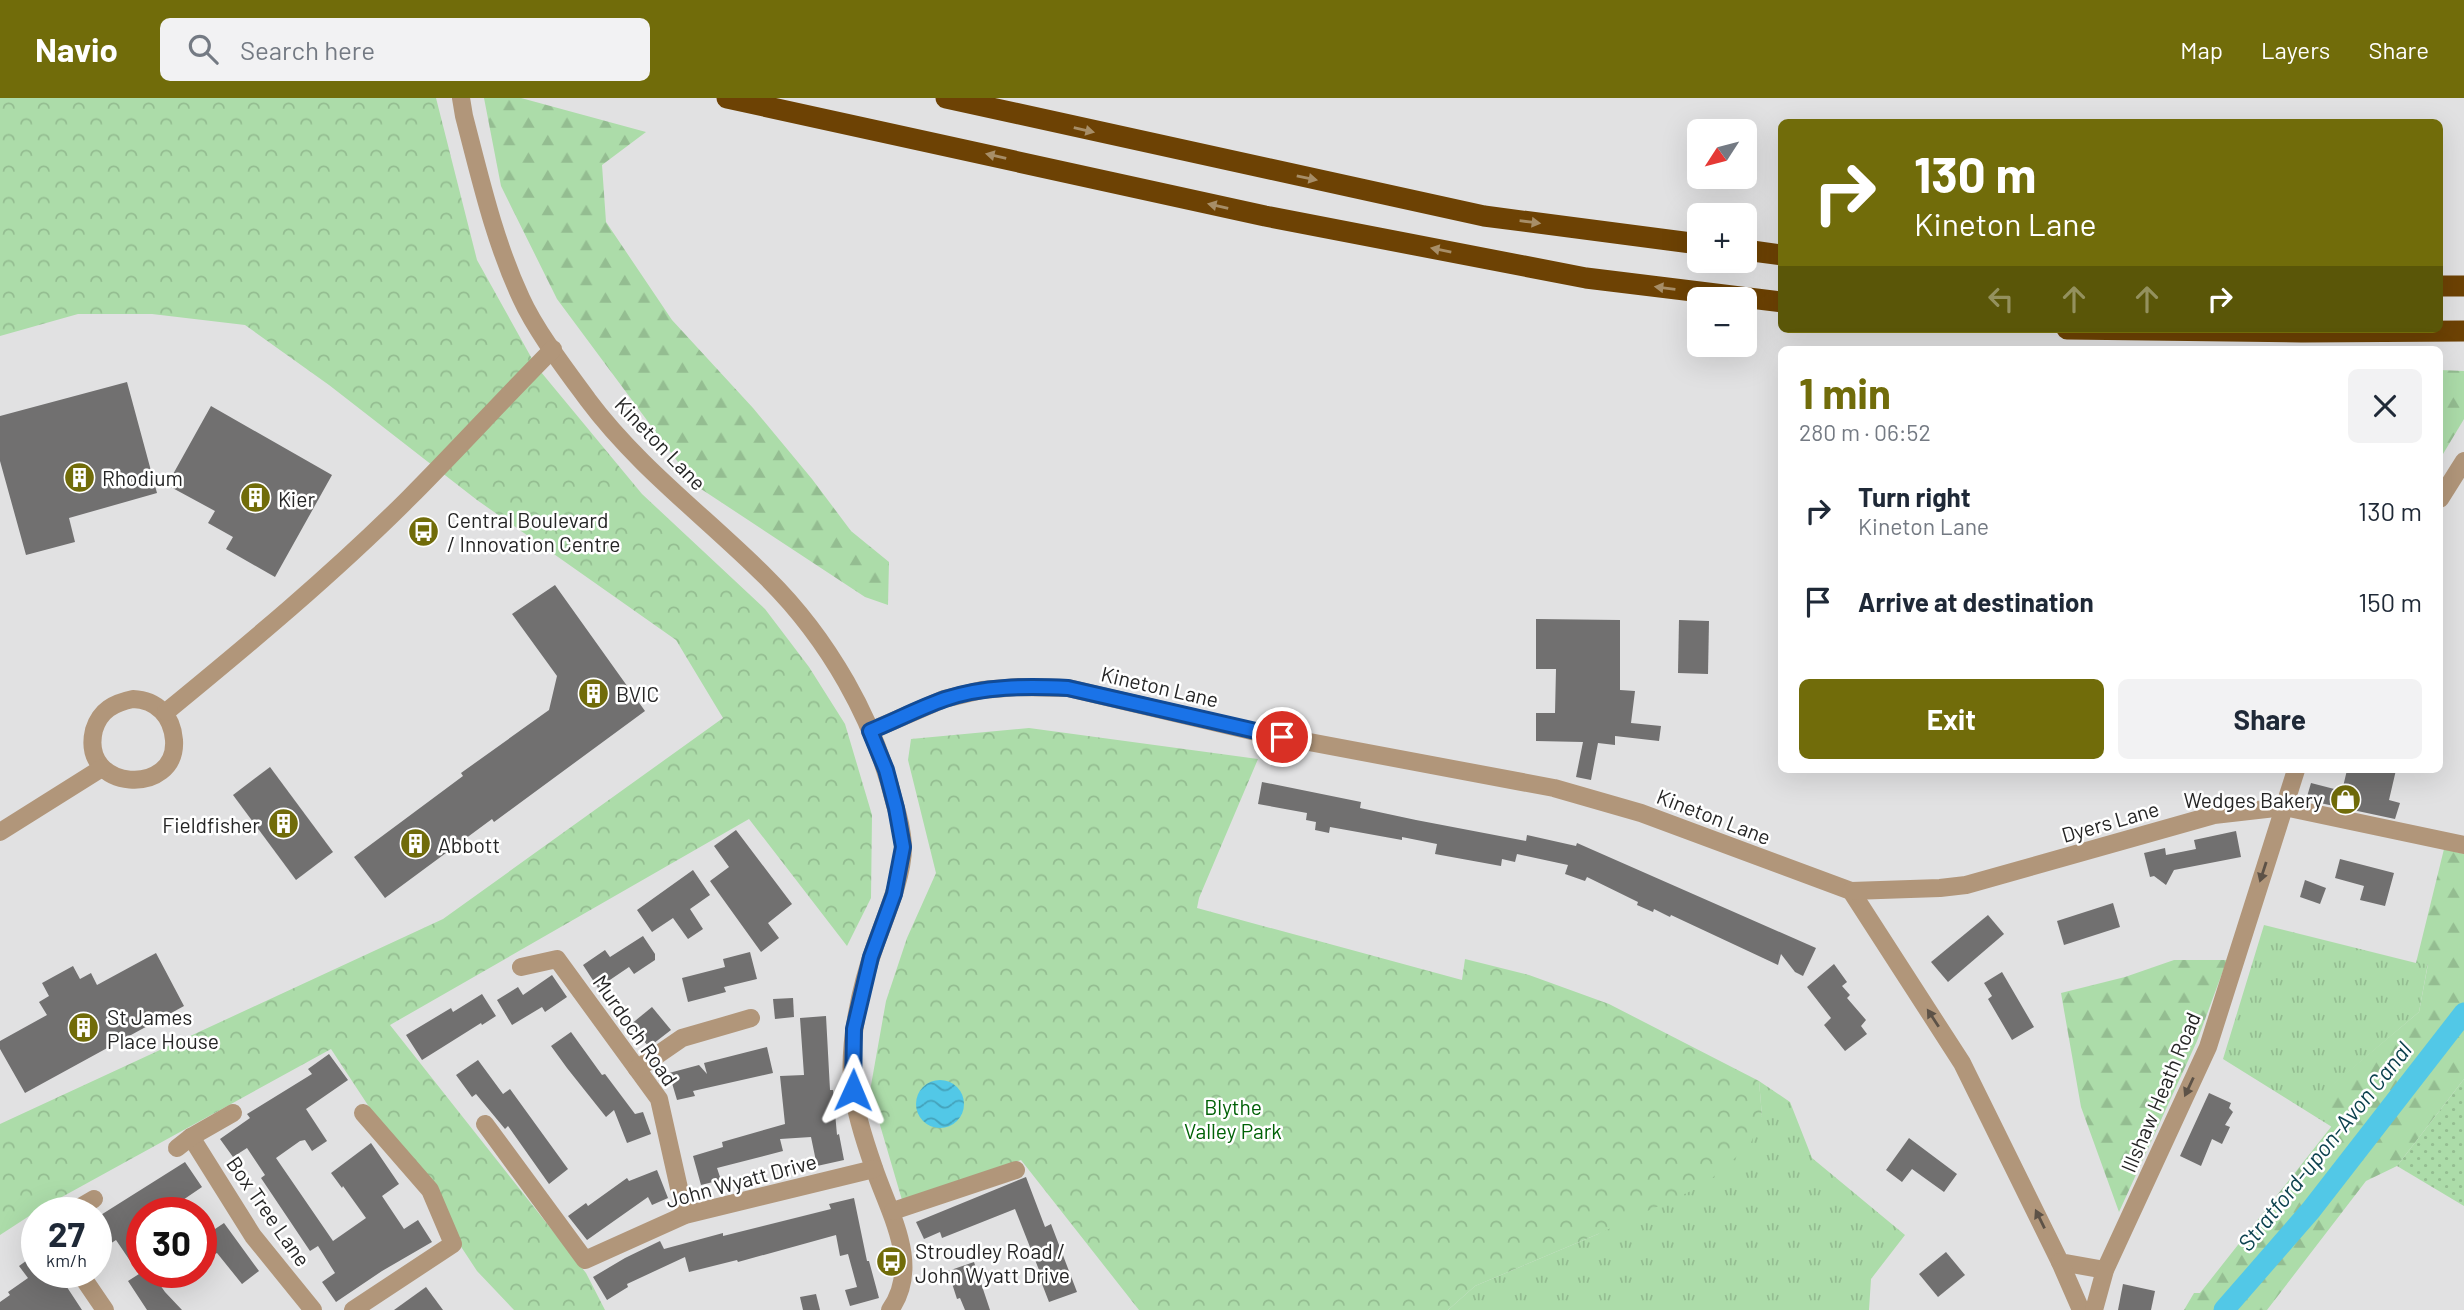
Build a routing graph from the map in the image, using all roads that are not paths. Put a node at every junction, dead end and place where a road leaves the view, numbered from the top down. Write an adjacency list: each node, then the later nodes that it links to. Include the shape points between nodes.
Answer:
1 (461, 98): 12 (street, Kineton Lane, via 502,253 522,302)
2 (727, 98): 9 (highway, one-way to 2, via 1586,278 1265,216)
3 (946, 98): 4 (highway, one-way to 4, via 1484,216)
4 (1687, 242)
5 (1757, 252): 6 (highway)
6 (1778, 254)
7 (2443, 286): 8 (highway)
8 (2464, 286)
9 (1778, 302)
10 (2443, 331): 11 (highway)
11 (2464, 331)
12 (553, 349): 15 (street, via 346,558); 16 (street, Kineton Lane, via 630,449 796,609 822,643)
13 (2464, 461): 14 (street)
14 (2443, 494)
15 (166, 712): 17 (street, via 174,744 168,763 158,774 129,780); 17 (street, via 133,699 105,711 92,740)
16 (870, 731): 22 (street, Kineton Lane, via 944,699 982,690 1068,688 1256,732 1554,788 1641,813); 31 (street, via 886,770 903,847 894,894 871,957 854,1029 853,1090)
17 (102, 768): 20 (street)
18 (2295, 773): 19 (street, Illshaw Heath Road)
19 (2284, 807): 21 (street, Dyers Lane); 22 (street, Dyers Lane, via 2214,815 1966,885); 36 (street, Illshaw Heath Road, one-way to 36, via 2208,1047)
20 (0, 832)
21 (2464, 845)
22 (1851, 891): 35 (street, one-way to 22, via 1962,1063)
23 (521, 967): 25 (street, Murdoch Road, via 558,959)
24 (751, 1018): 25 (street, via 682,1038)
25 (637, 1069): 34 (street, Murdoch Road, via 659,1099)
26 (233, 1113): 29 (street)
27 (363, 1113): 41 (street, via 430,1190 453,1244)
28 (485, 1124): 34 (street, John Wyatt Drive, via 585,1261)
29 (191, 1137): 30 (street); 40 (street, Box Tree Lane, via 253,1236)
30 (177, 1148)
31 (874, 1169): 33 (street); 34 (street, John Wyatt Drive)
32 (1016, 1170): 33 (street)
33 (892, 1211): 38 (street, via 904,1259)
34 (685, 1215)
35 (2060, 1262): 36 (street); 42 (street)
36 (2105, 1270): 43 (street, Illshaw Heath Road)
37 (90, 1288): 39 (street)
38 (893, 1309)
39 (105, 1310)
40 (313, 1310)
41 (353, 1310)
42 (2081, 1310)
43 (2094, 1310)

